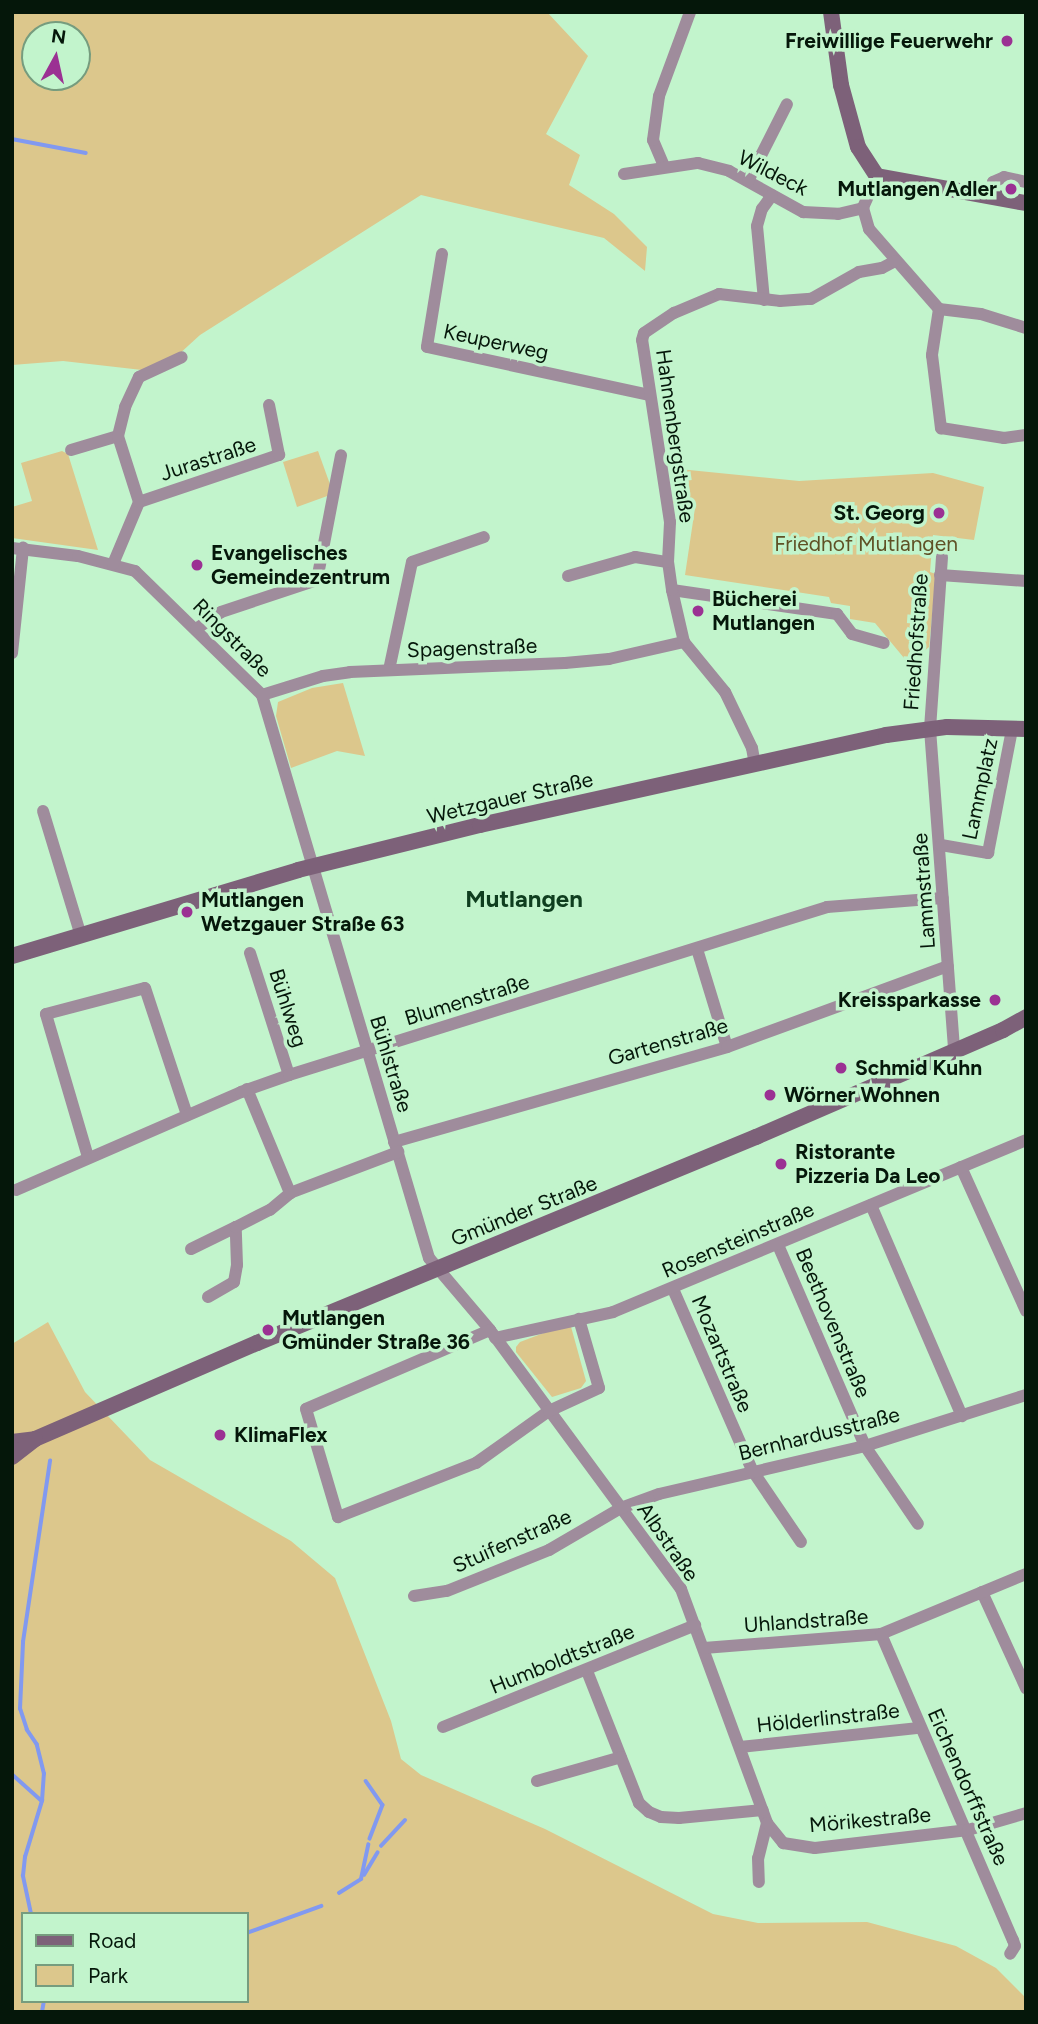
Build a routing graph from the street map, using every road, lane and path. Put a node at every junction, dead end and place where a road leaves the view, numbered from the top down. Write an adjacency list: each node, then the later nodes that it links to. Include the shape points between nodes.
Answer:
1 (690, 12): 4 (street, via 659,96 653,140)
2 (831, 12): 6 (street, via 841,85 855,135 866,163)
3 (787, 104): 7 (street)
4 (664, 166): 5 (street, Wildeck); 7 (street, Wildeck, via 698,163 729,170)
5 (624, 174)
6 (877, 176): 10 (street); 12 (street)
7 (748, 181): 9 (street, Wildeck)
8 (1026, 182): 10 (street, via 1004,177 993,182)
9 (772, 195): 12 (street, Wildeck, via 803,212 822,215); 15 (street, via 757,226)
10 (991, 195): 11 (street)
11 (1026, 204)
12 (863, 208): 14 (street, via 869,229)
13 (442, 254): 19 (street, Keuperweg, via 427,347)
14 (895, 261): 15 (street, Hahnenbergstraße, via 859,271 811,299); 16 (street)
15 (764, 300): 19 (street, Hahnenbergstraße, via 719,294 674,313 644,333)
16 (939, 309): 17 (street, via 981,314); 22 (street, via 932,355 941,428 1004,438)
17 (1026, 328)
18 (182, 357): 21 (street, via 139,377)
19 (649, 395): 29 (street, Hahnenbergstraße, via 670,522)
20 (269, 405): 25 (street, Jurastraße, via 279,455)
21 (118, 436): 23 (street); 25 (street)
22 (1026, 436)
23 (71, 450)
24 (341, 455): 35 (street, via 317,580 220,612)
25 (139, 502): 30 (street)
26 (484, 537): 39 (street, via 412,562)
27 (18, 548): 30 (street, Ringstraße); 38 (street)
28 (942, 557): 31 (street, Friedhofstraße)
29 (668, 562): 32 (street, via 635,557); 34 (street, Hahnenbergstraße)
30 (113, 564): 35 (street, Ringstraße, via 135,571)
31 (940, 575): 33 (street); 41 (street, Friedhofstraße)
32 (568, 576)
33 (1026, 581)
34 (672, 590): 36 (street, Hahnenbergstraße); 37 (street, via 837,614 852,634)
35 (197, 629): 40 (street, Ringstraße)
36 (684, 642): 39 (street, Spagenstraße, via 609,659); 43 (street, Hahnenbergstraße, via 725,692 752,748)
37 (884, 643)
38 (12, 653)
39 (388, 670): 40 (street, Spagenstraße, via 323,676)
40 (262, 695): 46 (street, Ringstraße)
41 (930, 729): 42 (street, Wetzgauer Straße); 43 (street, Wetzgauer Straße); 45 (street, Lammstraße)
42 (1019, 729): 45 (street, Lammplatz, via 988,853)
43 (755, 765): 46 (street, Wetzgauer Straße, via 480,825)
44 (43, 811): 48 (street)
45 (941, 845): 47 (street, Lammstraße)
46 (311, 868): 48 (street, Wetzgauer Straße); 55 (street, Bühlstraße)
47 (943, 898): 49 (street, Blumenstraße, via 827,907); 52 (street, Lammstraße)
48 (81, 936): 51 (street, Wetzgauer Straße)
49 (697, 949): 54 (street); 55 (street, Blumenstraße)
50 (250, 953): 57 (street, Bühlweg)
51 (12, 956)
52 (948, 966): 54 (street, Gartenstraße); 56 (street, Lammstraße)
53 (1026, 1017): 56 (street, Gmünder Straße)
54 (727, 1047): 61 (street, Gartenstraße)
55 (367, 1051): 57 (street, Blumenstraße); 61 (street, Bühlstraße)
56 (954, 1051): 70 (street, Gmünder Straße, via 811,1115)
57 (289, 1075): 58 (street, Blumenstraße)
58 (247, 1089): 59 (street, Blumenstraße); 65 (street)
59 (187, 1115): 62 (street, Blumenstraße); 62 (street, via 145,988 46,1014)
60 (1026, 1140): 63 (street, Rosensteinstraße)
61 (396, 1147): 65 (street, Gartenstraße); 70 (street, Bühlstraße)
62 (88, 1157): 64 (street, Blumenstraße)
63 (961, 1167): 66 (street, Rosensteinstraße); 73 (street)
64 (16, 1189)
65 (290, 1193): 67 (street, Gartenstraße, via 270,1210)
66 (871, 1205): 68 (street, Rosensteinstraße); 78 (street)
67 (236, 1227): 69 (street, Gartenstraße); 72 (street, via 234,1282)
68 (778, 1245): 71 (street, Rosensteinstraße); 81 (street, Beethovenstraße)
69 (191, 1249)
70 (433, 1264): 75 (street, Albstraße); 79 (street, Gmünder Straße)
71 (673, 1289): 74 (street, Rosensteinstraße, via 613,1312); 83 (street, Mozartstraße)
72 (208, 1297)
73 (1026, 1311)
74 (579, 1319): 75 (street, Rosensteinstraße); 77 (street, via 599,1388)
75 (493, 1334): 77 (street, Albstraße); 77 (street, Rosensteinstraße, via 306,1409 338,1517 476,1463)
76 (1026, 1395): 78 (street, Bernhardusstraße)
77 (550, 1411): 84 (street, Albstraße)
78 (962, 1416): 81 (street, Bernhardusstraße)
79 (35, 1439): 80 (street, Gmünder Straße); 82 (street, Gmünder Straße)
80 (12, 1442)
81 (865, 1447): 83 (street, Bernhardusstraße); 85 (street, Beethovenstraße)
82 (12, 1457)
83 (752, 1470): 84 (street, Bernhardusstraße); 86 (street, Mozartstraße)
84 (621, 1508): 89 (street, Stuifenstraße, via 549,1550 447,1591); 90 (street, Albstraße, via 681,1589)
85 (918, 1524)
86 (801, 1542)
87 (1026, 1574): 88 (street, Uhlandstraße)
88 (982, 1592): 91 (street, Uhlandstraße); 94 (street)
89 (414, 1596)
90 (695, 1625): 92 (street, Albstraße); 93 (street, Humboldtstraße)
91 (881, 1634): 92 (street, Uhlandstraße); 96 (street, Eichendorffstraße)
92 (704, 1648): 97 (street, Albstraße)
93 (587, 1671): 95 (street, Humboldtstraße); 98 (street)
94 (1026, 1688)
95 (443, 1727)
96 (919, 1728): 97 (street, Hölderlinstraße); 103 (street, Eichendorffstraße)
97 (740, 1747): 100 (street, Albstraße)
98 (621, 1757): 99 (street); 100 (street, via 639,1803 661,1818)
99 (537, 1781)
100 (763, 1810): 102 (street, Albstraße)
101 (1026, 1813): 103 (street, Mörikestraße)
102 (767, 1823): 103 (street, Mörikestraße, via 783,1843 815,1848); 104 (street, via 758,1858)
103 (968, 1830): 105 (street, Eichendorffstraße, via 1013,1940)
104 (759, 1882)
105 (1010, 1954)

